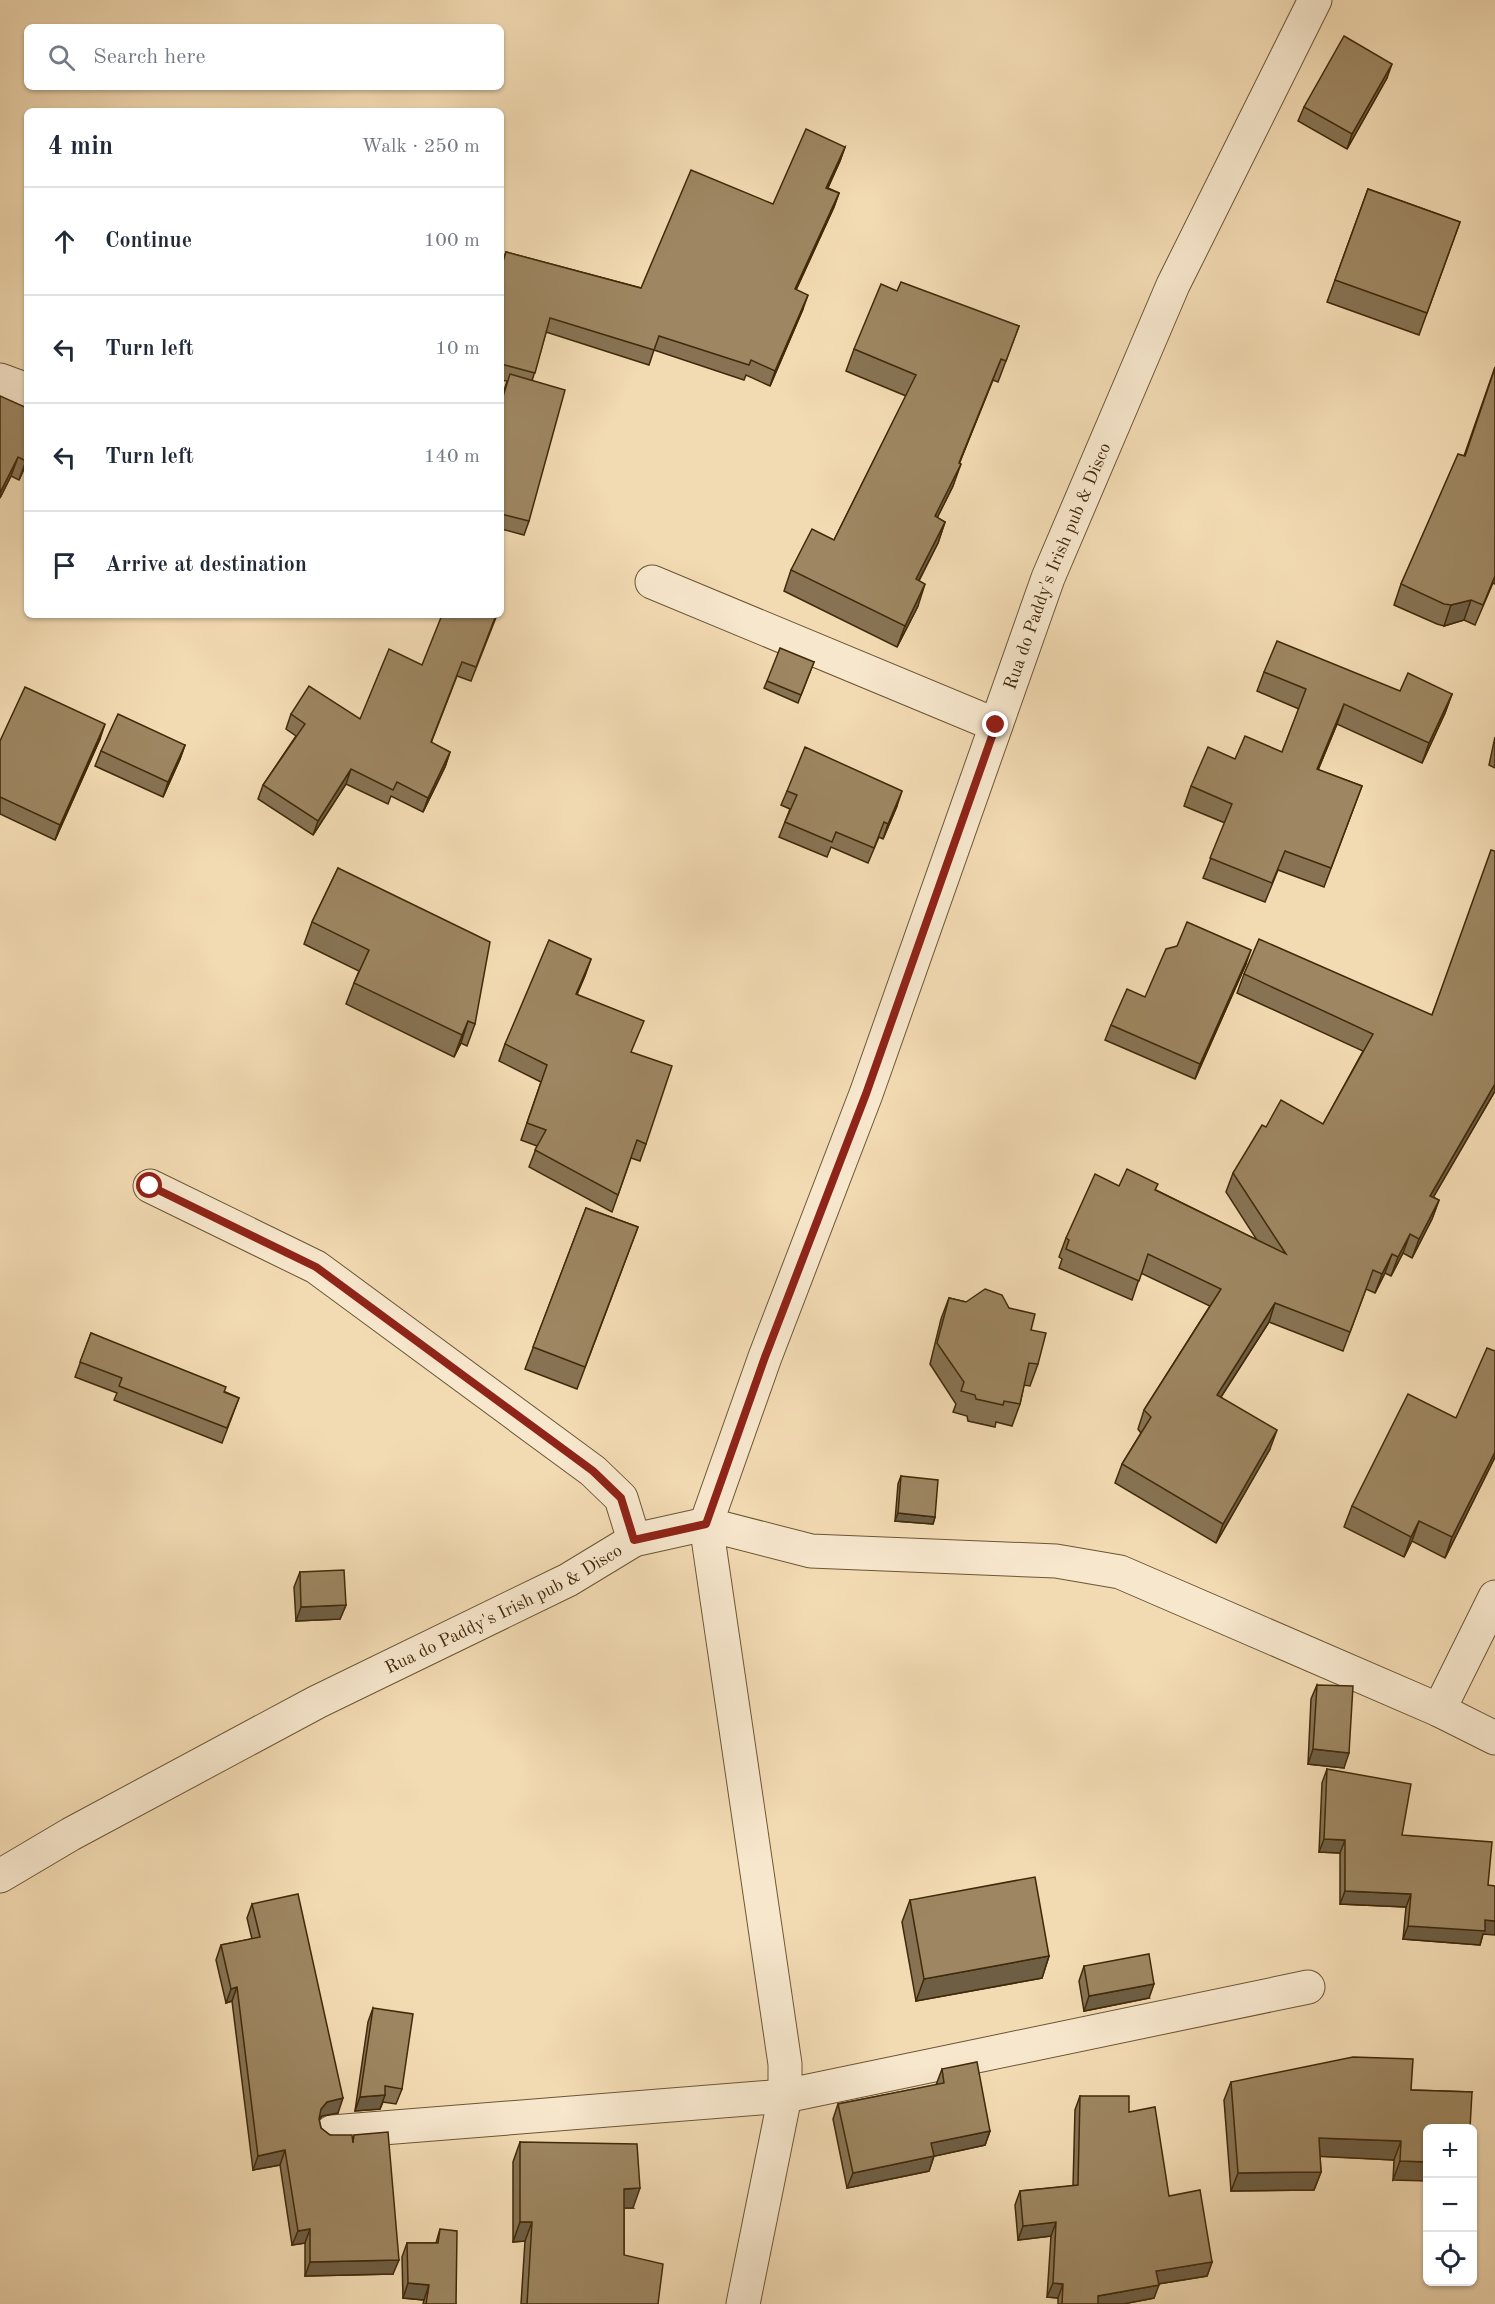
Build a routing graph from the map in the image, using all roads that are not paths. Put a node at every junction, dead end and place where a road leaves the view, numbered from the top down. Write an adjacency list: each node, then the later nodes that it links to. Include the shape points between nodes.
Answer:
1 (1315, 0): 5 (street, Rua do Paddy's Irish pub & Disco, via 1173,285 1048,578)
2 (0, 380): 3 (street)
3 (24, 389)
4 (652, 582): 5 (street)
5 (996, 725): 7 (street, Rua do Paddy's Irish pub & Disco, via 866,1094)
6 (150, 1186): 8 (street, via 316,1267 593,1471 621,1498)
7 (706, 1524): 8 (street, Rua do Paddy's Irish pub & Disco); 10 (street, via 812,1551 1056,1560 1120,1572); 14 (street, via 785,2064)
8 (634, 1540): 12 (street, Rua do Paddy's Irish pub & Disco, via 568,1580 317,1701)
9 (1495, 1597): 10 (street)
10 (1439, 1710): 11 (street)
11 (1495, 1738)
12 (0, 1876)
13 (1308, 1987): 14 (street)
14 (785, 2096): 15 (street); 16 (street)
15 (332, 2132)
16 (743, 2304)

